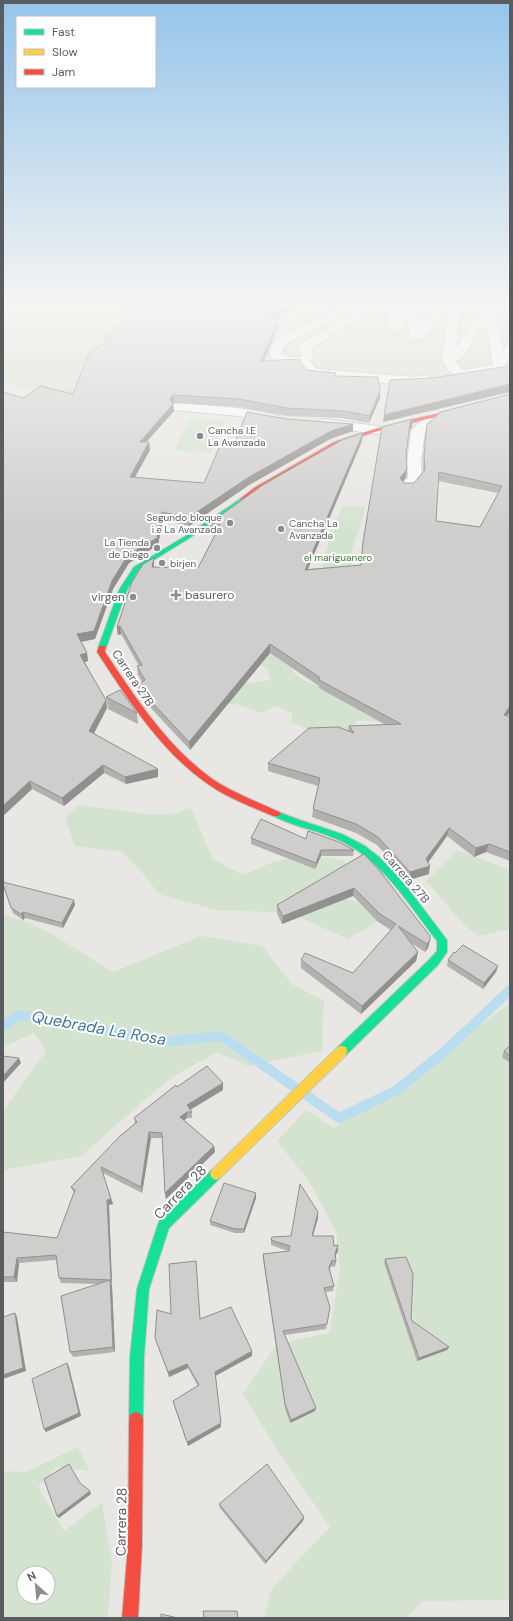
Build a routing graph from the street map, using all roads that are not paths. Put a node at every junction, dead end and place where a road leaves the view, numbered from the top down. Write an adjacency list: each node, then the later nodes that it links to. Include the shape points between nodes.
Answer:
1 (510, 397): 3 (street, Carrera 27B)
2 (179, 408): 4 (street, via 239,412)
3 (436, 415): 6 (street, Carrera 27B); 7 (street, via 418,430 415,478)
4 (287, 421)
5 (311, 422): 6 (street)
6 (376, 430): 8 (street, Carrera 27B, via 336,443 263,485 186,538 136,568 123,590 101,652 140,711 179,754 208,780 280,816 347,840 368,852 387,870 442,940)
7 (408, 486)
8 (444, 947): 9 (street, Carrera 28, via 434,962 164,1224 143,1289 137,1358 135,1545)
9 (130, 1618)

